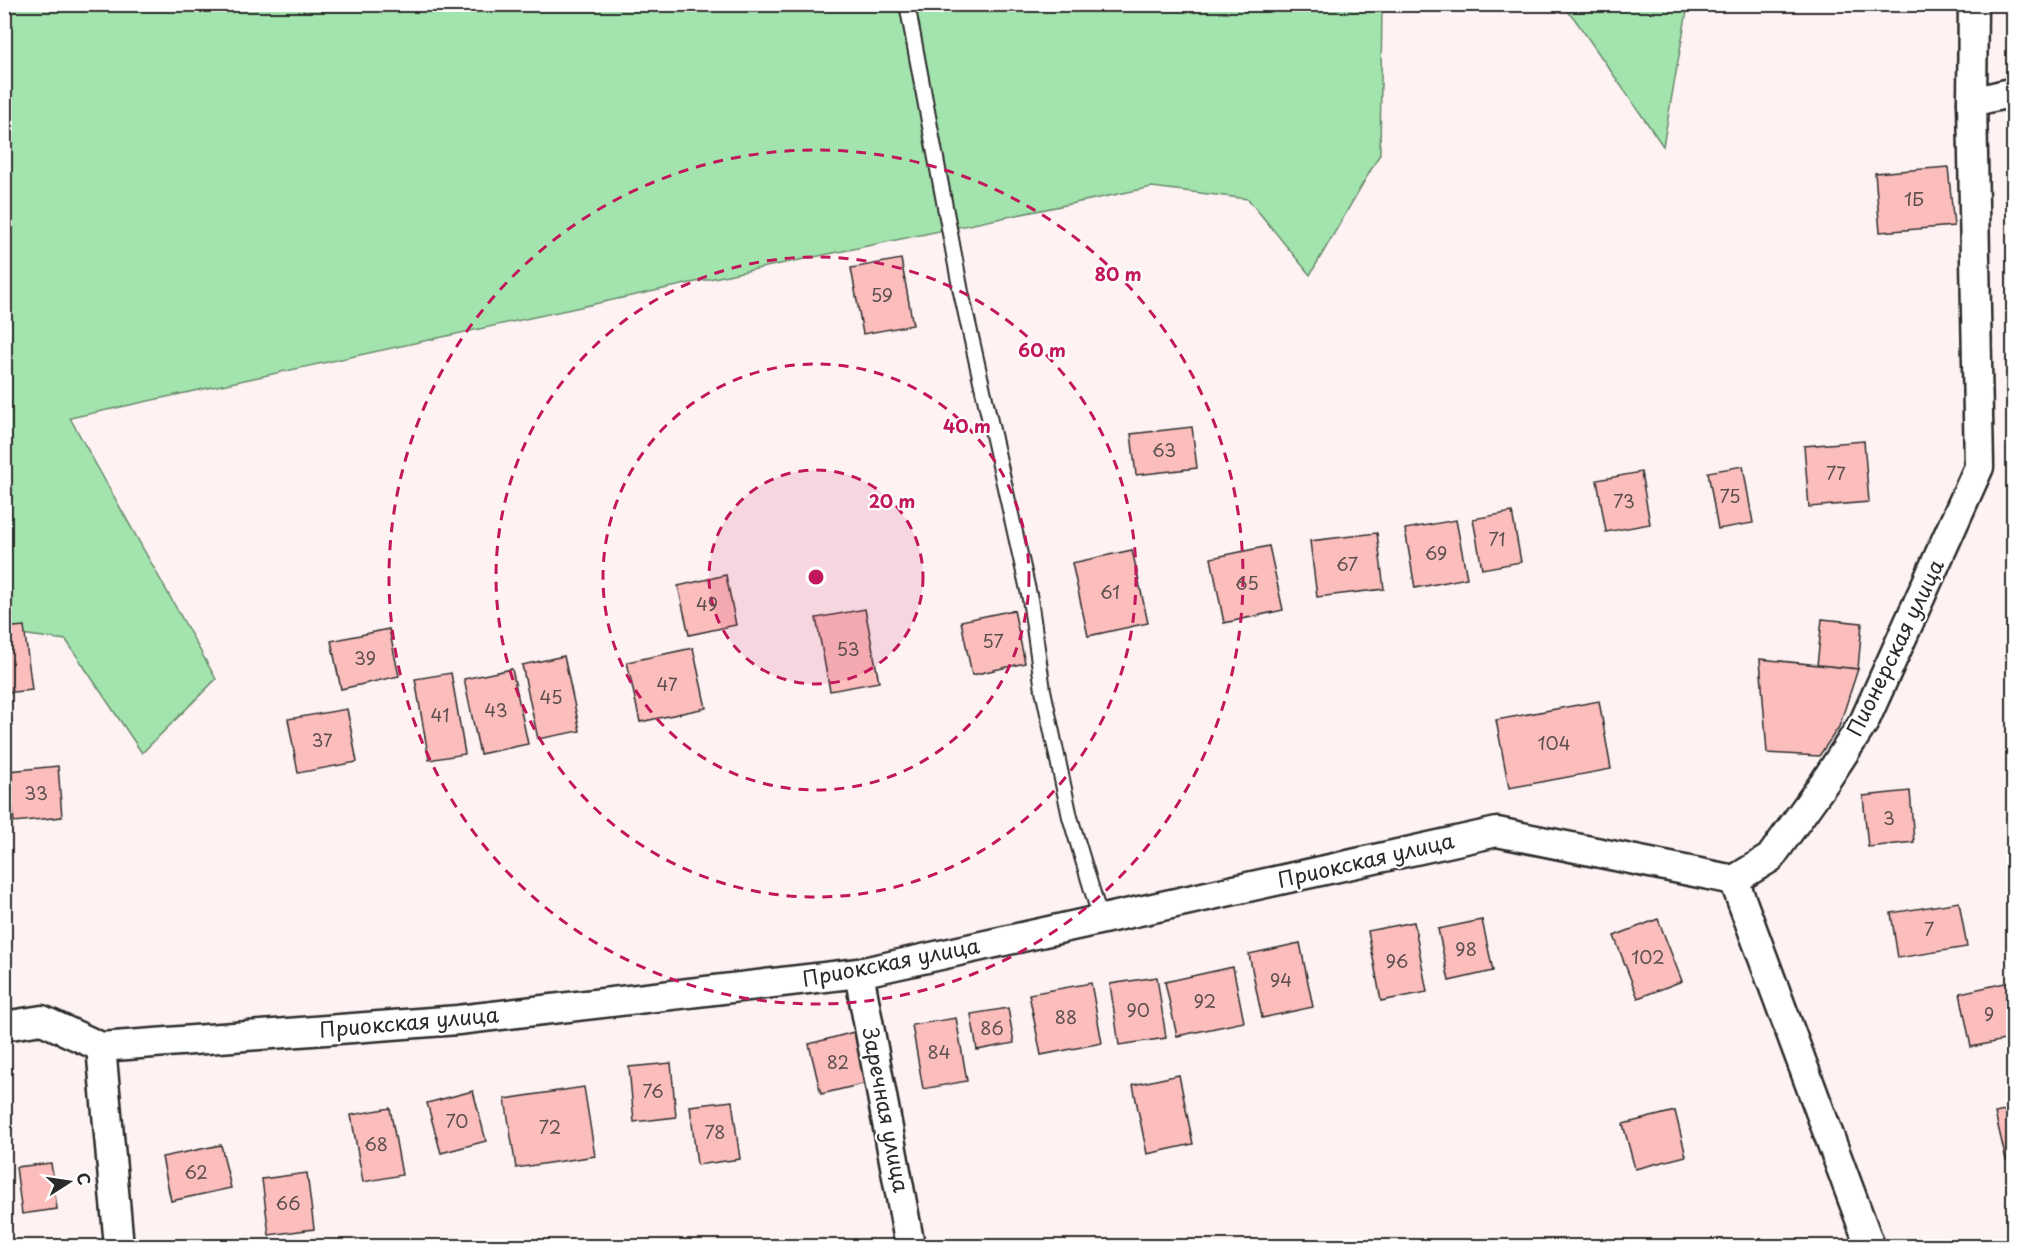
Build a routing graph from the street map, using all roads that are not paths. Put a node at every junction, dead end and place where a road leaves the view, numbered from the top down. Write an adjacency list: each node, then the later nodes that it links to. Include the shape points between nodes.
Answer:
1 (907, 4): 6 (lane, via 961,292 1030,599 1045,702 1070,817)
2 (1973, 4): 4 (street, Пионерская улица)
3 (2013, 92): 4 (street)
4 (1972, 102): 5 (street, Пионерская улица, via 1979,467 1864,722 1770,858)
5 (1734, 880): 6 (street, Приокская улица, via 1497,832); 12 (street)
6 (1101, 920): 7 (street, Приокская улица)
7 (859, 973): 9 (street, Приокская улица, via 458,1020); 11 (street, Заречная улица)
8 (4, 1026): 9 (street, Приокская улица, via 42,1020)
9 (100, 1047): 10 (street)
10 (119, 1246)
11 (910, 1246)
12 (1870, 1246)

